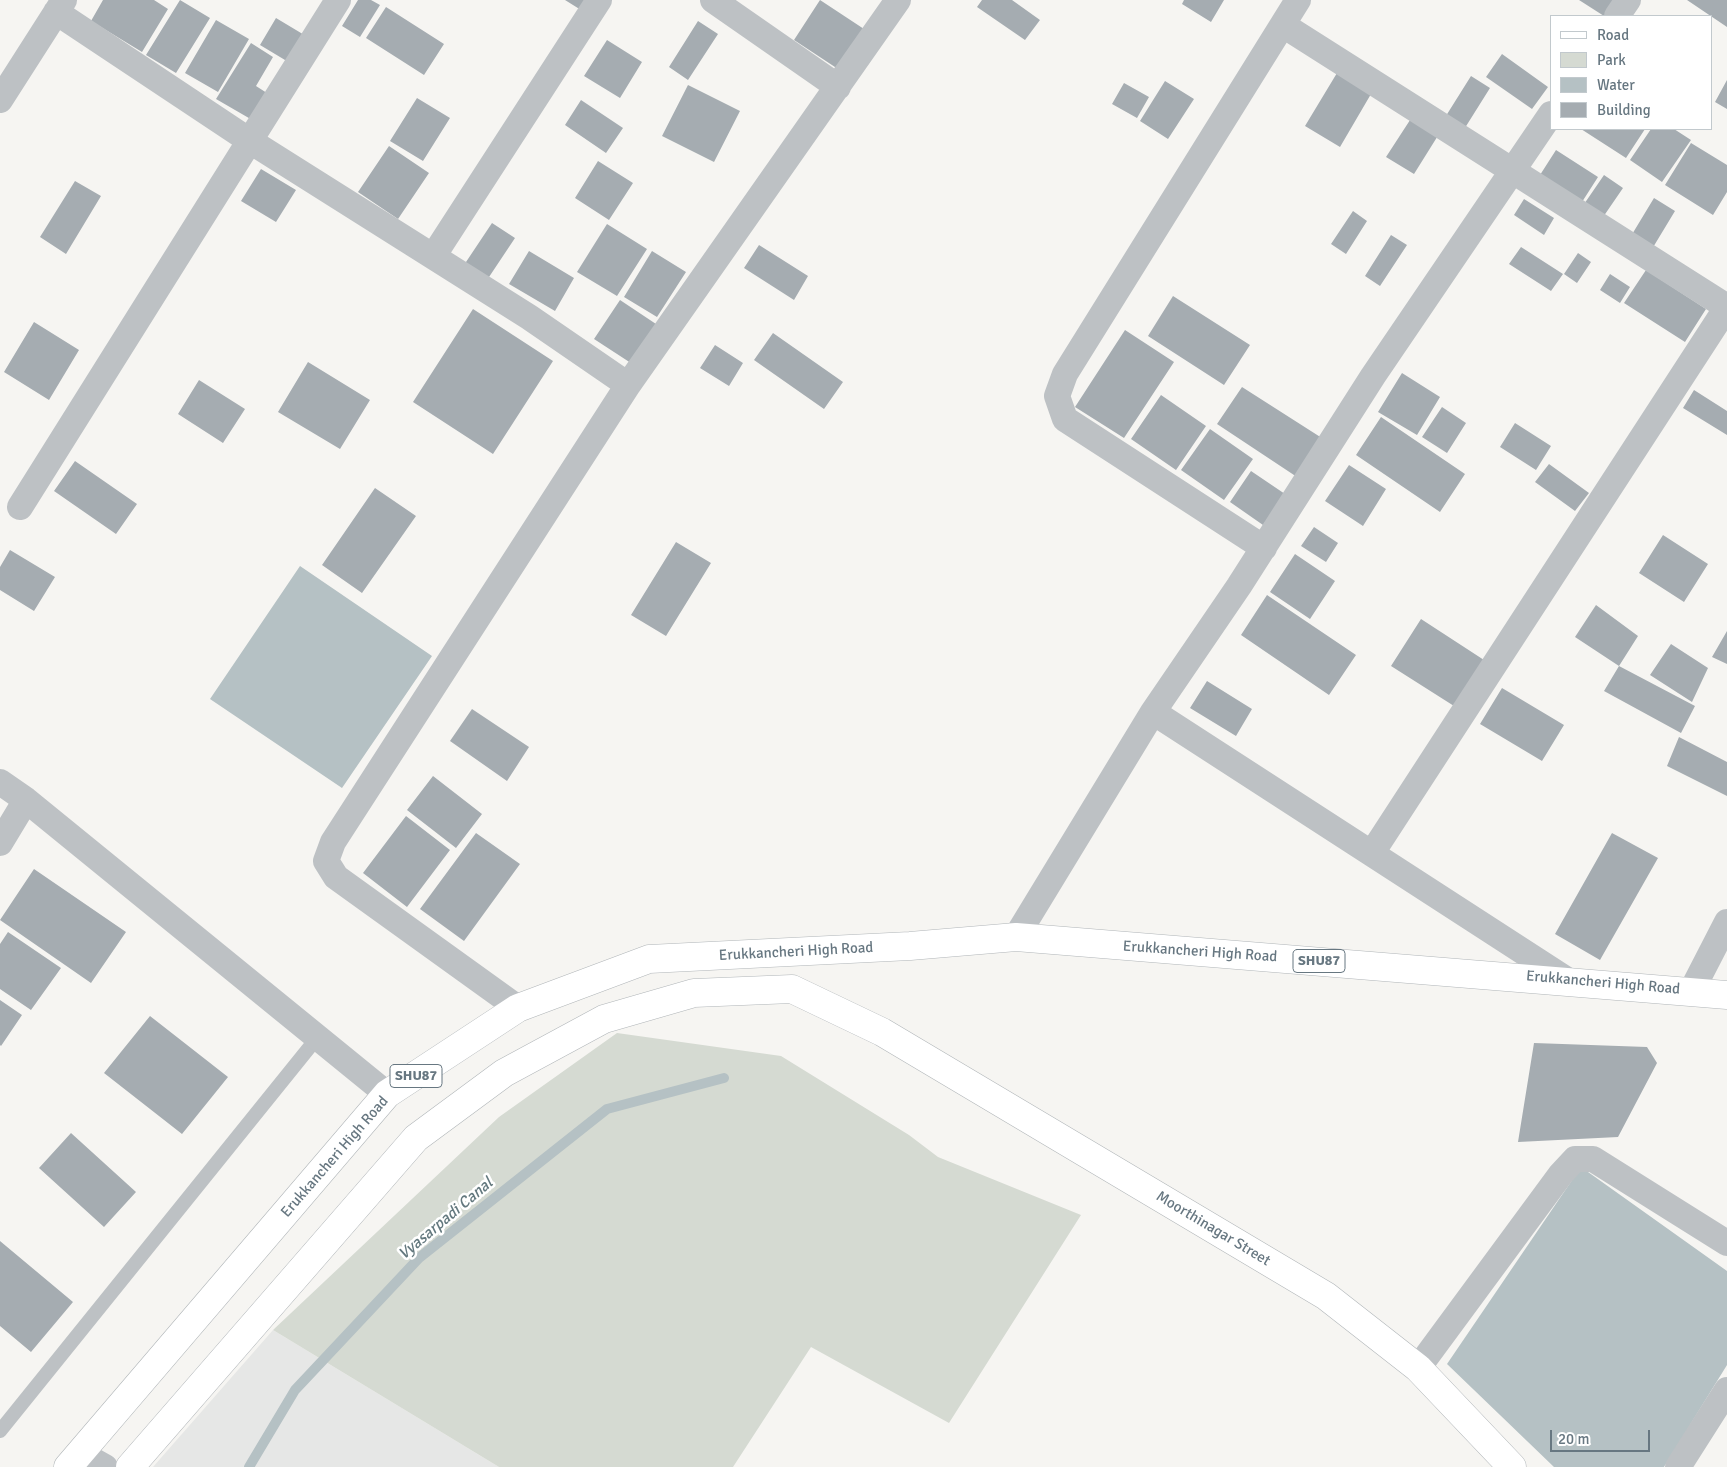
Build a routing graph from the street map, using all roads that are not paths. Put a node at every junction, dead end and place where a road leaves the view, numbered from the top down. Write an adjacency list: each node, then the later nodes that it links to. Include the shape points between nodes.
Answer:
1 (338, 0): 13 (street)
2 (599, 0): 15 (street)
3 (713, 0): 10 (street)
4 (898, 0): 10 (street)
5 (1298, 0): 9 (street)
6 (1628, 0): 8 (street)
7 (60, 6): 11 (street); 13 (street)
8 (1618, 15)
9 (1283, 25): 14 (street); 19 (street, via 1065,374 1057,396 1065,419)
10 (838, 87): 17 (street)
11 (0, 100)
12 (1550, 115): 14 (street)
13 (250, 141): 15 (street); 18 (street)
14 (1512, 172): 16 (street); 19 (street, via 1379,368)
15 (434, 255): 17 (street)
16 (1727, 307): 24 (street)
17 (628, 385): 30 (street, via 333,842 326,861 336,877)
18 (20, 507)
19 (1264, 548): 20 (street)
20 (1153, 712): 24 (street); 26 (street)
21 (0, 782): 22 (street)
22 (26, 800): 23 (street); 31 (street)
23 (0, 843)
24 (1372, 853): 27 (street)
25 (1727, 922): 28 (street)
26 (1016, 937): 27 (main road, Erukkancheri High Road / SHU87); 30 (main road, Erukkancheri High Road / SHU87, via 910,946 649,958)
27 (1567, 980): 28 (main road, Erukkancheri High Road / SHU87)
28 (1692, 990): 29 (main road, Erukkancheri High Road / SHU87)
29 (1727, 995)
30 (518, 1008): 32 (main road, Erukkancheri High Road / SHU87)
31 (317, 1038): 32 (street); 36 (lane)
32 (387, 1094): 37 (main road, Erukkancheri High Road / SHU87)
33 (1726, 1238): 34 (street, via 1593,1159 1575,1159)
34 (1418, 1368): 39 (main road, Moorthinagar Street, via 1326,1296 882,1032 792,989 694,993 604,1019 504,1073 416,1138); 40 (main road, Moorthinagar Street)
35 (1727, 1390): 41 (street)
36 (0, 1431)
37 (74, 1460): 38 (street)
38 (105, 1467)
39 (130, 1467)
40 (1512, 1467)
41 (1678, 1467)

